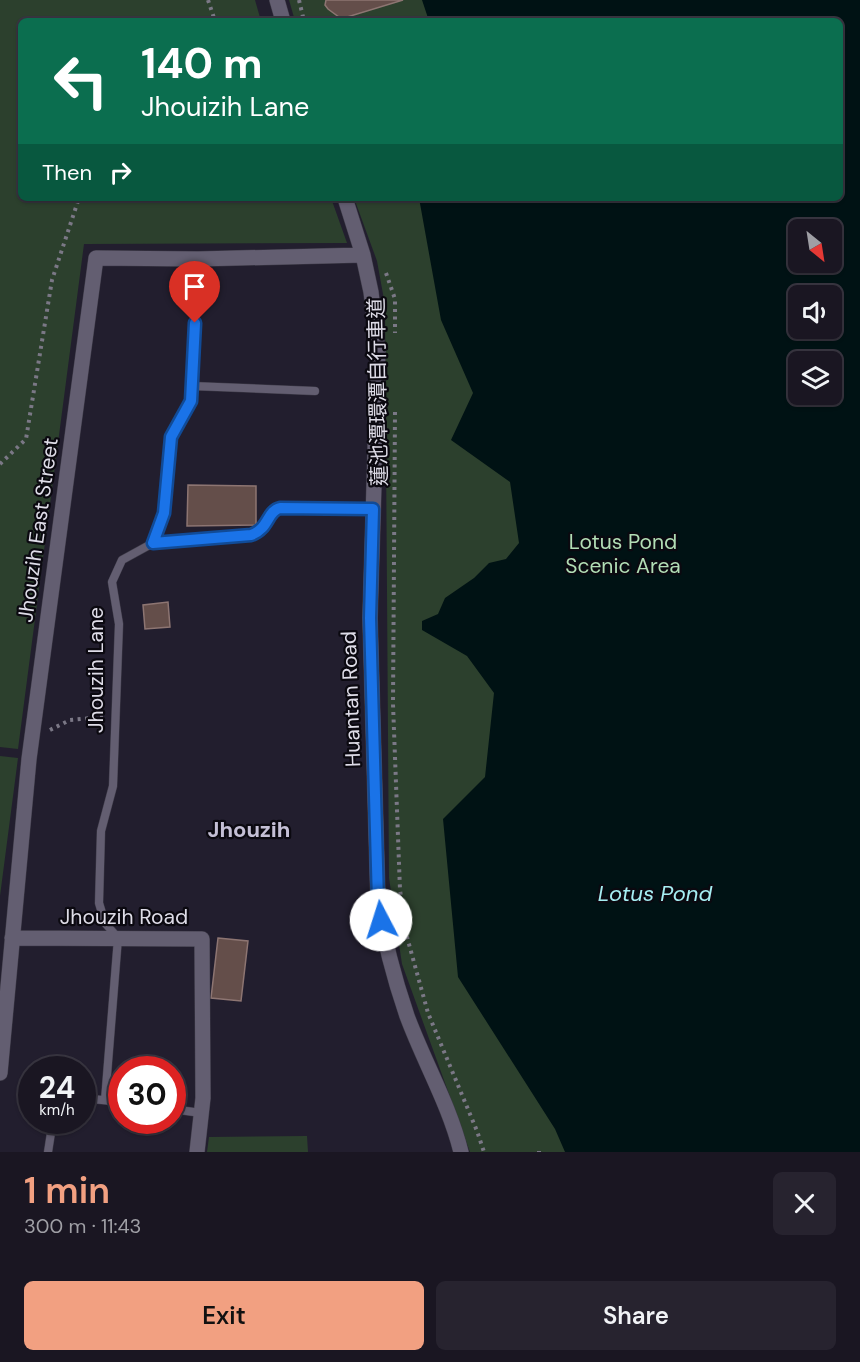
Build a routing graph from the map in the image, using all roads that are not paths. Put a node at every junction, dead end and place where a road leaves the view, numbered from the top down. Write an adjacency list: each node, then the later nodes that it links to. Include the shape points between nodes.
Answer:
1 (277, 0): 2 (street)
2 (282, 18)
3 (346, 201): 4 (street, Huantan Road)
4 (363, 255): 5 (street, Jhouzih East Street); 8 (street, Huantan Road, via 378,352)
5 (198, 259): 6 (lane); 10 (street, Jhouzih East Street, via 96,258 31,741)
6 (192, 387): 7 (lane); 9 (lane, via 191,401 171,437 164,513)
7 (315, 391)
8 (373, 509): 9 (lane, via 280,508 273,511 264,527 251,535); 21 (street, Huantan Road, via 370,618 378,901 384,940 408,1017 454,1124)
9 (153, 543): 11 (lane, Jhouzih Lane, via 122,560 112,582 119,624 113,786 101,831 99,903 105,923)
10 (12, 938): 11 (street, Jhouzih Road); 12 (street, Jhouzih East Street)
11 (118, 938): 14 (lane); 17 (street, Jhouzih Road, via 202,939)
12 (0, 1073)
13 (96, 1099): 14 (lane)
14 (105, 1100): 15 (lane)
15 (108, 1100)
16 (186, 1111): 17 (lane)
17 (201, 1113): 20 (street, Jhouzih Road)
18 (51, 1134): 19 (lane)
19 (48, 1152)
20 (197, 1152)
21 (461, 1152)

